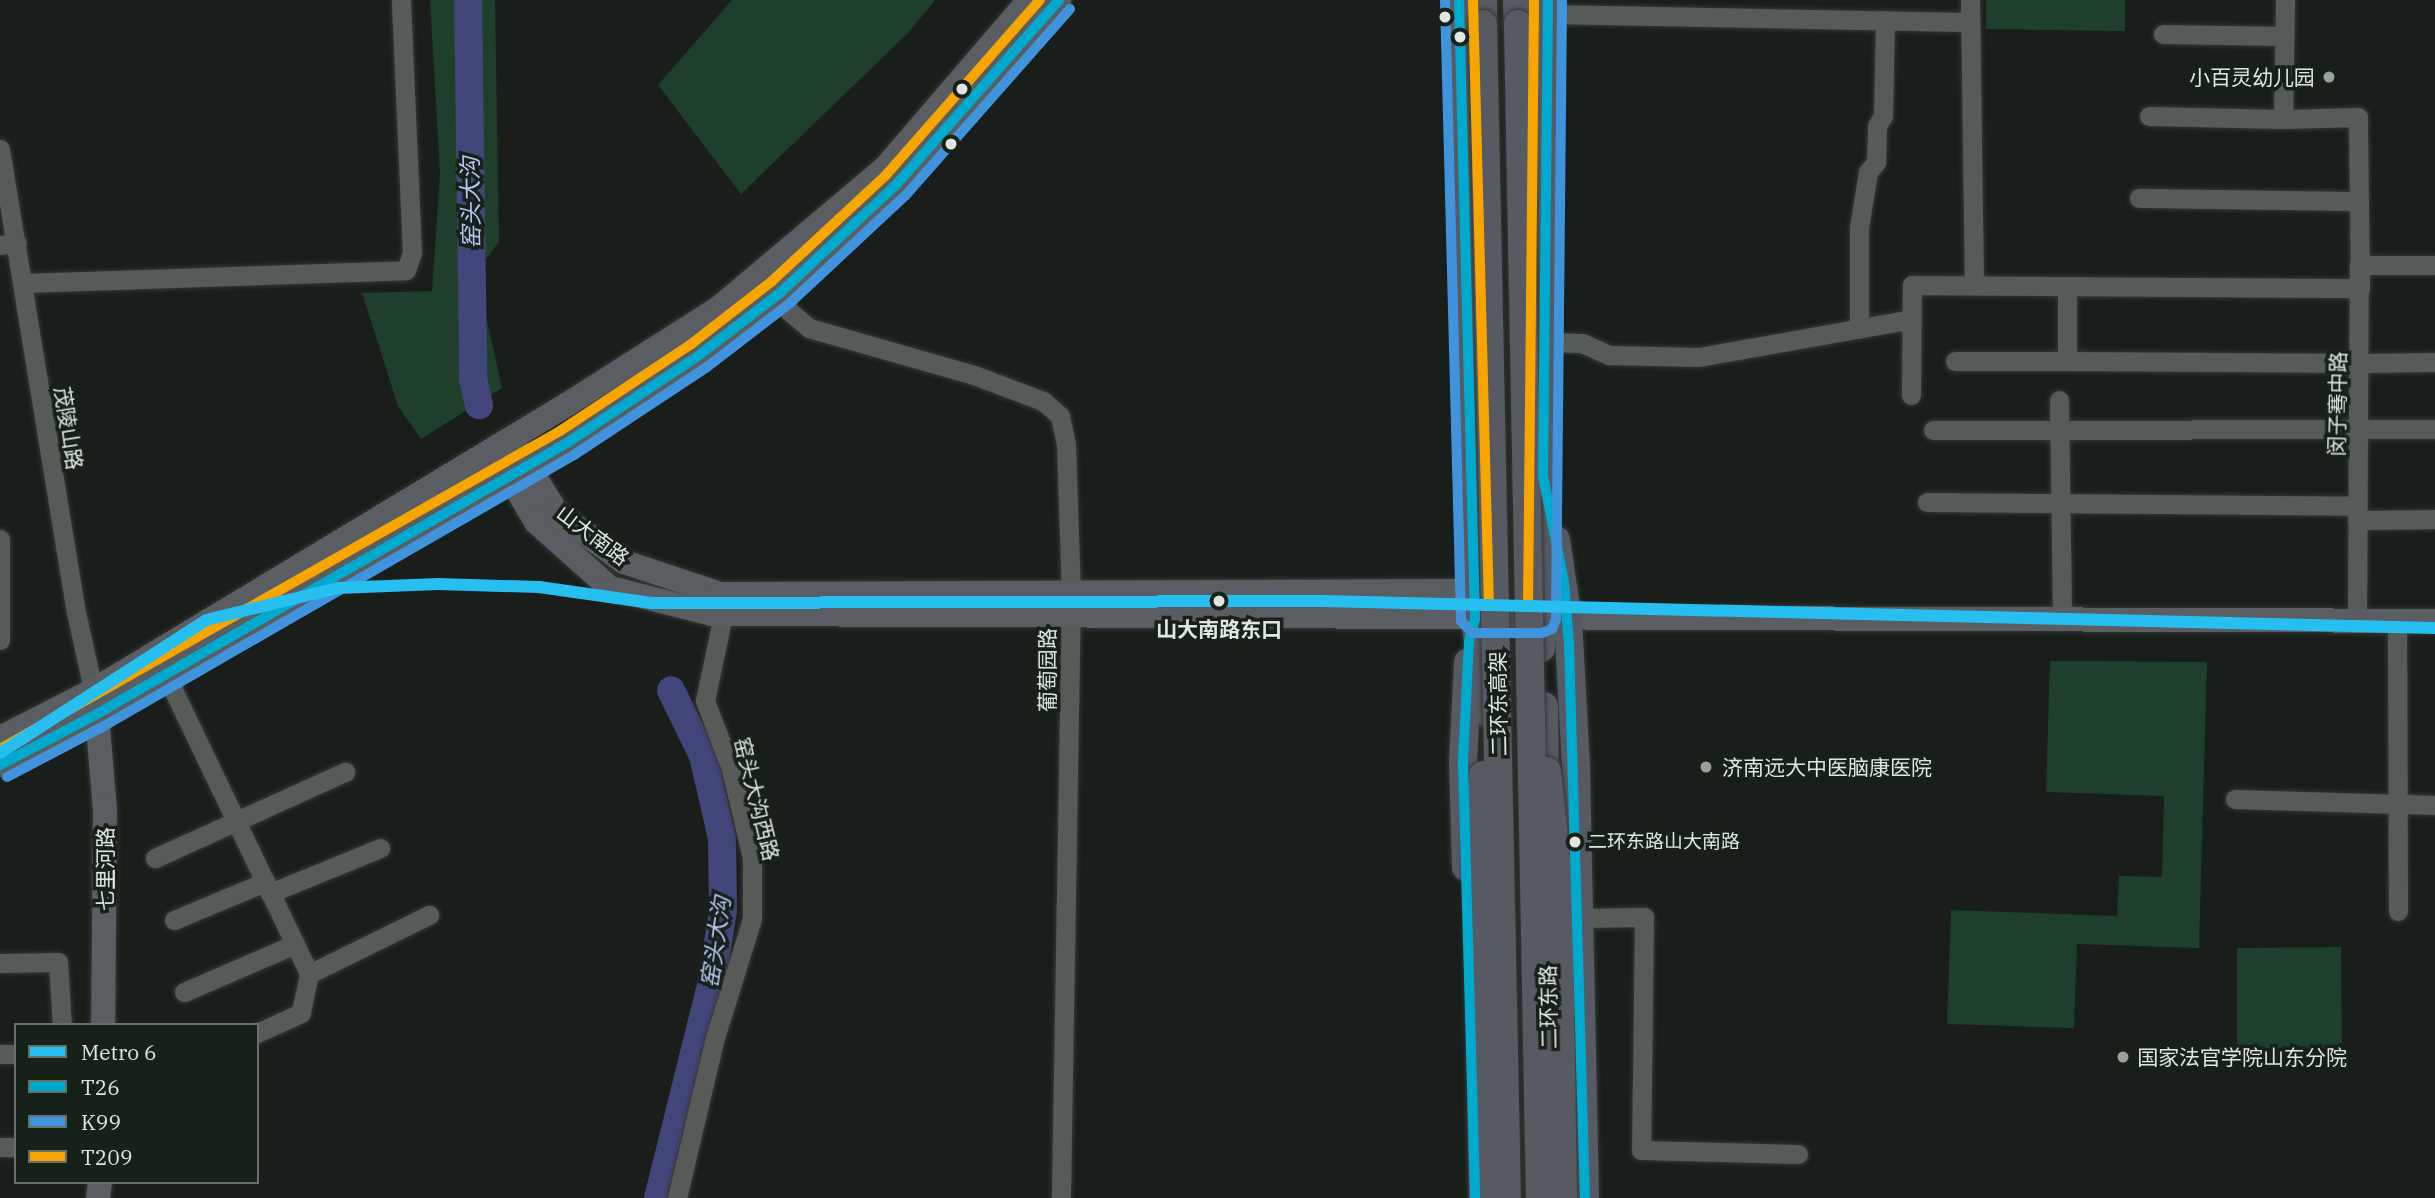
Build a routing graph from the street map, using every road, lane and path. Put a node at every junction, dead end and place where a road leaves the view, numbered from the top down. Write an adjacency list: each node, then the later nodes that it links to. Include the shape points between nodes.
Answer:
1 (401, 0): 23 (street, via 412,253 406,270)
2 (1029, 0): 41 (main road, via 886,167 751,281 720,307)
3 (1059, 0): 27 (main road, via 896,185)
4 (1460, 0): 49 (highway)
5 (1483, 0): 49 (highway, 二环东高架, bridge)
6 (1517, 0): 56 (highway, 二环东高架, bridge)
7 (1970, 0): 12 (street)
8 (2285, 0): 14 (street)
9 (1548, 7): 10 (street); 30 (highway, 二环东路)
10 (1780, 9): 11 (street)
11 (1885, 20): 12 (street); 29 (street, via 1884,116 1877,126 1876,162 1868,172 1859,228)
12 (1970, 22): 24 (street)
13 (2163, 34): 14 (street)
14 (2284, 36): 16 (street)
15 (2149, 117): 16 (street)
16 (2283, 118): 19 (street, 闵子骞中路, via 2358,117)
17 (0, 149): 20 (street, 茂陵山路)
18 (2139, 198): 19 (street)
19 (2359, 201): 21 (street, 闵子骞中路)
20 (9, 244): 23 (street, 茂陵山路)
21 (2359, 265): 22 (street); 26 (street, 闵子骞中路)
22 (2435, 265)
23 (24, 283): 59 (street, 茂陵山路, via 76,612)
24 (1974, 285): 25 (street); 28 (street, via 1912,285)
25 (2067, 286): 26 (street); 32 (street)
26 (2360, 288): 34 (street, 闵子骞中路)
27 (780, 293): 42 (main road, via 698,356); 51 (street, 葡萄园路, via 789,311 809,328 974,375 1043,401 1060,416 1066,444)
28 (1912, 320): 29 (street); 35 (street)
29 (1859, 329): 30 (street, via 1699,357 1609,355 1582,343)
30 (1542, 342): 56 (highway, 二环东路)
31 (1955, 360): 32 (street)
32 (2067, 360): 34 (street)
33 (2435, 362): 34 (street)
34 (2364, 363): 37 (street, 闵子骞中路)
35 (1911, 395)
36 (2059, 400): 38 (street)
37 (2361, 427): 38 (street); 39 (street); 46 (street, 闵子骞中路)
38 (2060, 428): 40 (street); 44 (street)
39 (2435, 429)
40 (1933, 430)
41 (501, 444): 42 (main road, 山大南路); 43 (main road, 山大南路); 59 (main road)
42 (528, 464): 43 (main road); 49 (main road, 山大南路, via 557,513 624,562 720,594)
43 (506, 476): 50 (main road, 山大南路, via 542,529 610,588); 58 (main road)
44 (2060, 501): 45 (street); 46 (street); 52 (street)
45 (1927, 502)
46 (2357, 513): 47 (street); 53 (street, 闵子骞中路)
47 (2435, 519)
48 (0, 539): 57 (street)
49 (1482, 612): 51 (main road, 山大南路); 56 (main road, 山大南路); 63 (highway, via 1469,642); 73 (highway); 94 (highway, bridge, via 1477,849); 96 (highway, 二环东高架, bridge)
50 (723, 614): 51 (main road, 山大南路); 91 (street, 窑头大沟西路, via 705,701 730,766 752,858 752,919 713,1041)
51 (1070, 616): 92 (street, 葡萄园路)
52 (2062, 619): 53 (main road, 山大南路); 56 (main road, 山大南路)
53 (2357, 619): 54 (main road, 山大南路)
54 (2397, 620): 55 (main road, 山大南路); 68 (street)
55 (2435, 621)
56 (1547, 622): 61 (highway, 二环东路); 62 (highway, 二环东路); 97 (highway, 二环东高架, bridge); 99 (highway, bridge, via 1558,876)
57 (0, 640)
58 (166, 675): 59 (main road); 72 (street)
59 (96, 702): 60 (main road); 64 (main road); 88 (main road, 七里河路, via 105,811)
60 (0, 738)
61 (1574, 740): 66 (highway, 二环东路); 70 (highway, 二环东路)
62 (1546, 753): 66 (highway, 二环东路); 71 (highway, 二环东路)
63 (1463, 762): 73 (highway); 86 (highway)
64 (0, 765)
65 (345, 772): 72 (street)
66 (1559, 778): 70 (highway, 二环东路); 71 (highway, 二环东路)
67 (2235, 799): 68 (street)
68 (2398, 803): 69 (street); 77 (street)
69 (2435, 805)
70 (1577, 812): 79 (highway, 二环东路)
71 (1545, 817): 98 (highway, 二环东路)
72 (236, 822): 75 (street); 76 (street)
73 (1493, 822): 82 (highway)
74 (380, 848): 76 (street)
75 (155, 858)
76 (267, 888): 80 (street); 81 (street)
77 (2398, 911)
78 (429, 915): 84 (street)
79 (1580, 918): 90 (street, via 1644,917 1641,1150); 100 (highway, 二环东路)
80 (174, 920)
81 (295, 944): 84 (street); 85 (street)
82 (1495, 956): 86 (highway); 95 (highway)
83 (0, 963): 87 (street, via 58,962)
84 (309, 974): 89 (street, via 301,1013)
85 (184, 992)
86 (1469, 1009): 93 (highway)
87 (62, 1023)
88 (103, 1023)
89 (259, 1032)
90 (1798, 1154)
91 (677, 1198)
92 (1061, 1198)
93 (1475, 1198)
94 (1483, 1198)
95 (1499, 1198)
96 (1507, 1198)
97 (1540, 1198)
98 (1552, 1198)
99 (1563, 1198)
100 (1585, 1198)

